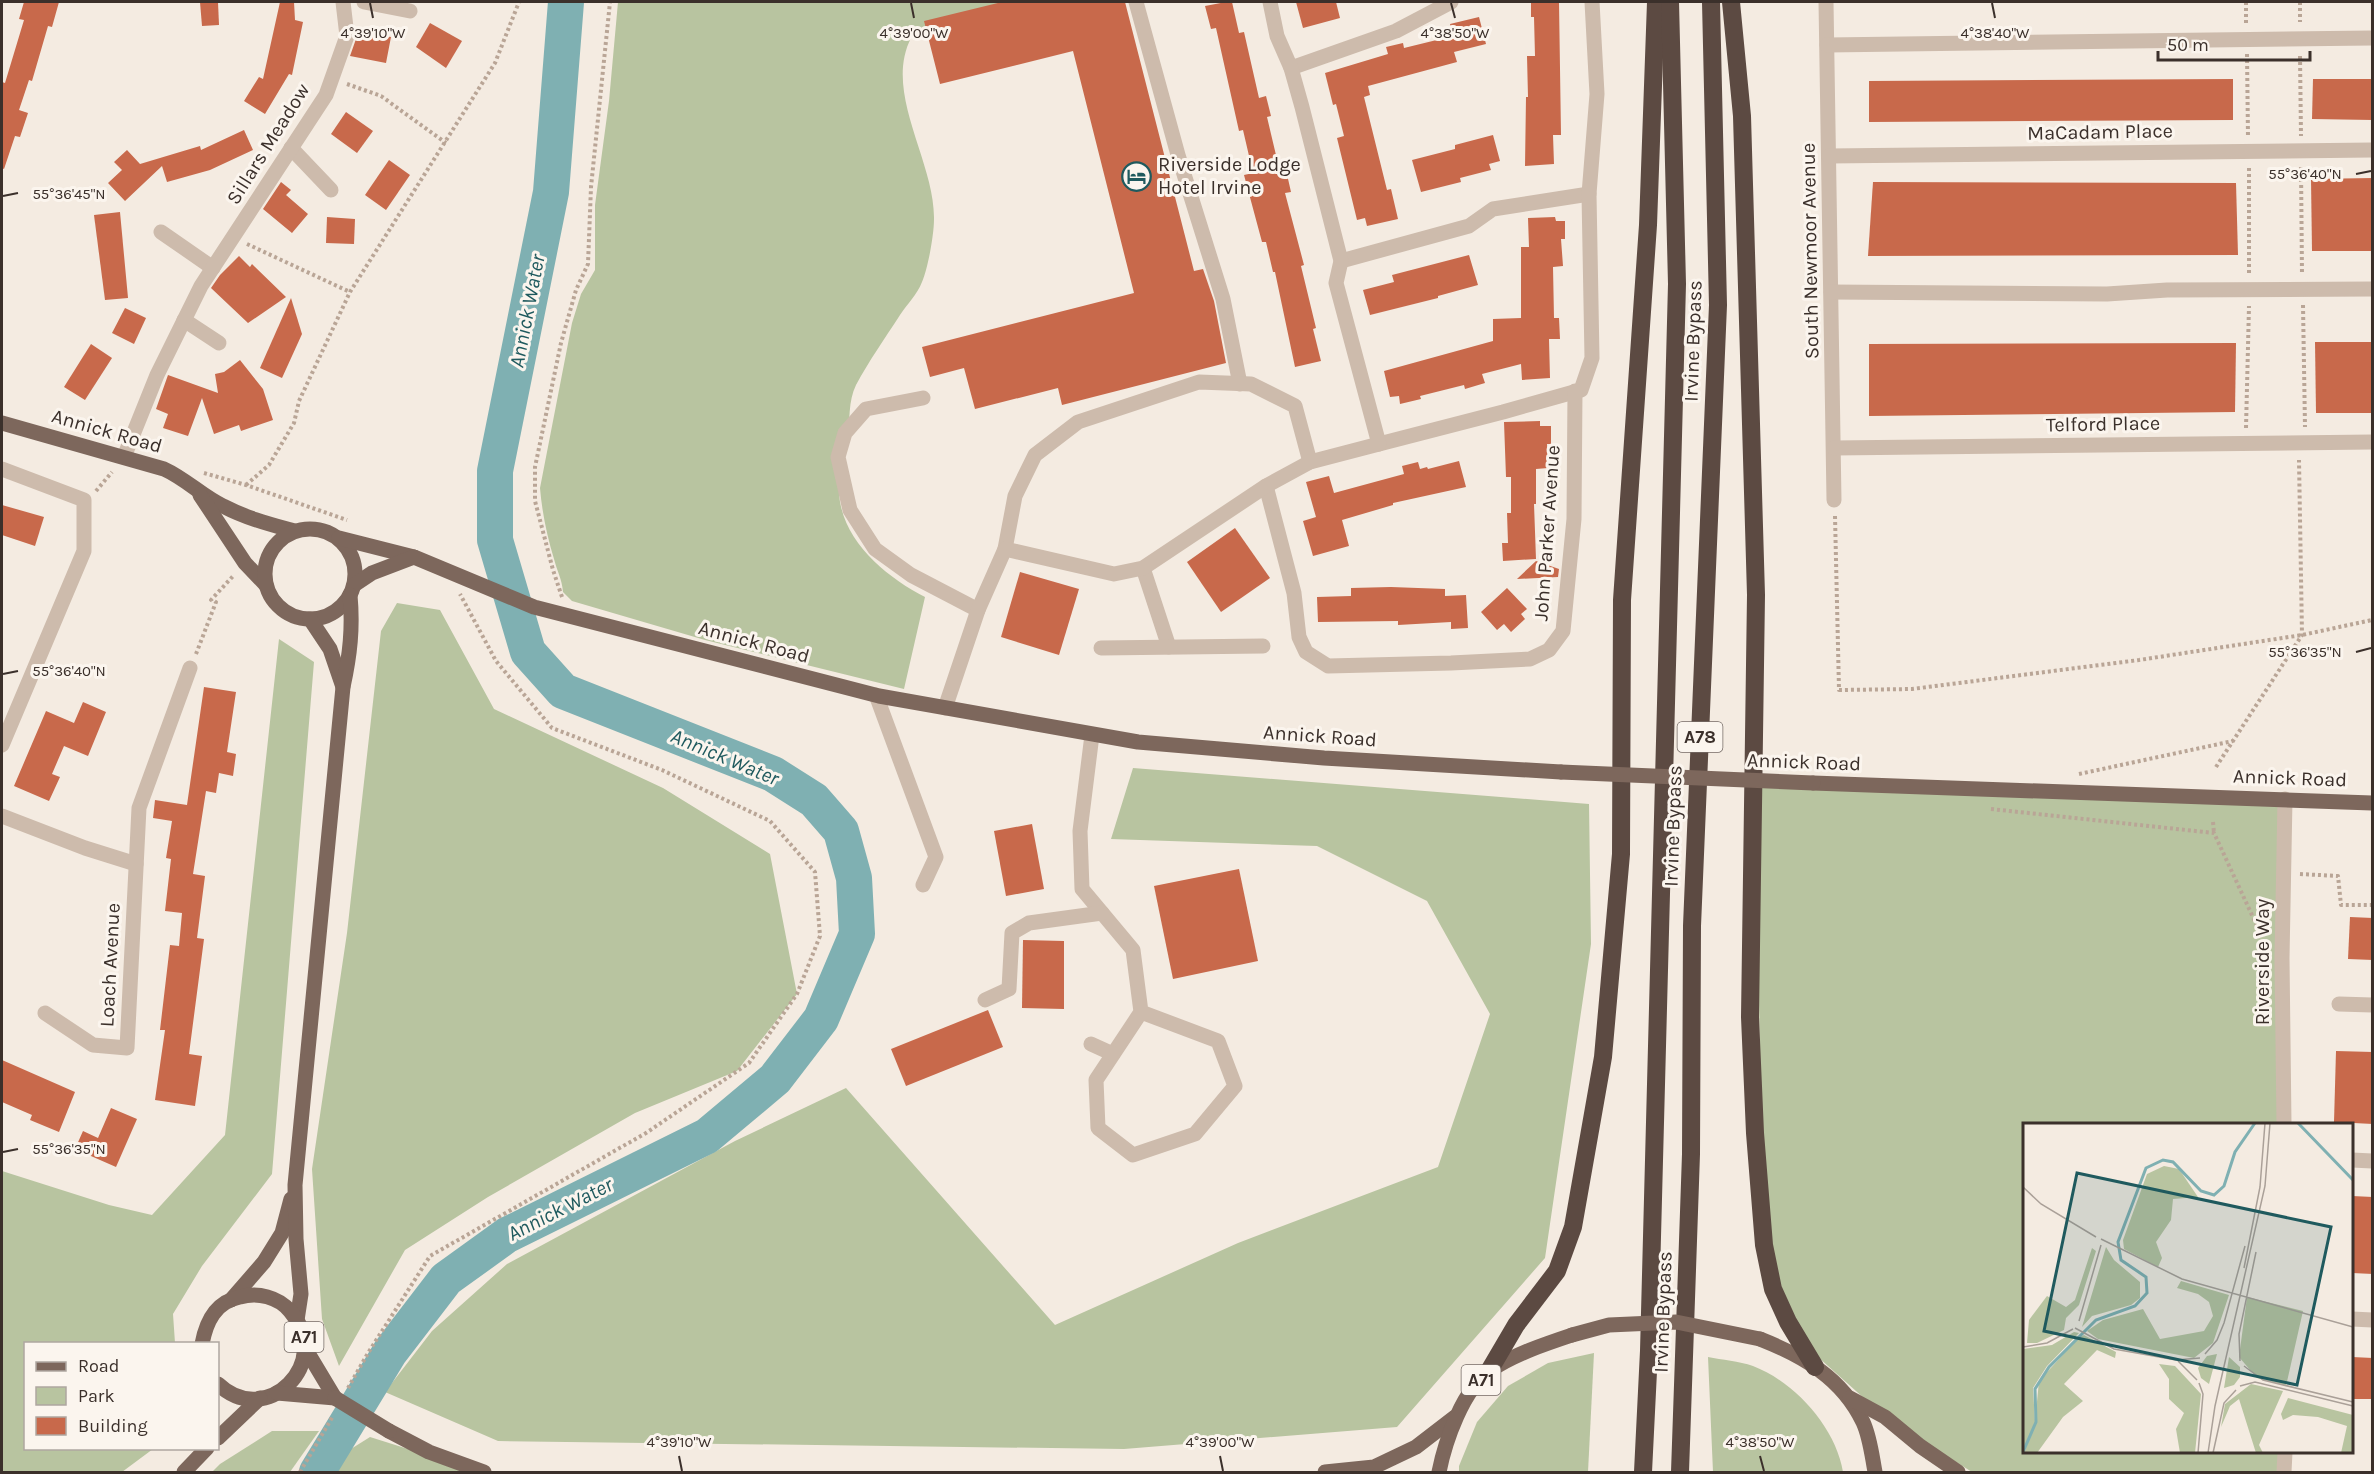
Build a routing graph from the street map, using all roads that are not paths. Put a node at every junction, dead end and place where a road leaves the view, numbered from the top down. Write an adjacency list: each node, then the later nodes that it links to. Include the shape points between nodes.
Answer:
1 (343, 2): 16 (street, Sillars Meadow, via 346,36 326,95)
2 (364, 2): 12 (street)
3 (1136, 2): 28 (street, via 1222,299)
4 (1270, 2): 15 (street, via 1277,36)
5 (1451, 2): 15 (street, via 1396,31)
6 (1592, 2): 20 (street, John Parker Avenue, via 1597,94)
7 (1656, 2): 84 (highway, via 1648,225 1622,600 1621,854 1603,1057 1573,1227 1557,1271 1516,1325)
8 (1670, 2): 98 (highway, Irvine Bypass / A78, via 1676,308 1650,1328)
9 (1711, 2): 99 (highway, Irvine Bypass / A78, via 1718,305 1692,926 1691,1154)
10 (1731, 2): 83 (highway, via 1742,116 1756,595 1750,1017 1755,1132 1764,1245 1773,1289)
11 (1826, 2): 14 (street, South Newmoor Avenue)
12 (410, 10)
13 (2373, 38): 14 (street)
14 (1827, 45): 18 (street, South Newmoor Avenue)
15 (1291, 68): 22 (street)
16 (291, 148): 19 (street); 23 (street, Sillars Meadow)
17 (2373, 150): 18 (street, MaCadam Place)
18 (1829, 156): 25 (street, South Newmoor Avenue)
19 (331, 190)
20 (1589, 194): 22 (street, via 1493,209 1469,226); 29 (street, John Parker Avenue, via 1592,358 1581,390)
21 (161, 232): 23 (street)
22 (1341, 261): 33 (street, via 1336,283)
23 (213, 268): 26 (street, Sillars Meadow)
24 (2373, 289): 25 (street, via 2107,294)
25 (1831, 292): 34 (street, South Newmoor Avenue)
26 (184, 320): 27 (street); 35 (street, Sillars Meadow)
27 (219, 343)
28 (1240, 384): 36 (street, via 1251,384 1295,406); 43 (street, via 1199,382 1078,422 1035,455 1015,496)
29 (1575, 391): 33 (street); 38 (street, John Parker Avenue, via 1574,519 1563,631 1549,650 1530,659 1328,666 1306,652 1299,637 1294,593)
30 (923, 398): 48 (street, via 866,409 845,433 838,457 850,510 875,549 911,575)
31 (2, 423): 35 (main road, Annick Road)
32 (2373, 442): 34 (street, Telford Place)
33 (1379, 444): 36 (street)
34 (1834, 448): 40 (street, South Newmoor Avenue)
35 (124, 457): 39 (main road, Annick Road, via 182,477)
36 (1311, 462): 38 (street)
37 (2, 469): 57 (street, via 84,500 84,551)
38 (1266, 486): 45 (street)
39 (196, 489): 41 (main road, Annick Road, via 247,518); 46 (main road, Annick Road, via 245,563)
40 (1834, 500)
41 (294, 531): 42 (main road, via 321,529); 46 (main road, via 277,542 267,557)
42 (339, 538): 44 (main road, Annick Road); 47 (main road, via 351,553 356,569)
43 (1005, 549): 45 (street, via 1114,573); 48 (street)
44 (414, 557): 47 (main road, via 372,573); 55 (main road, Annick Road, via 534,607)
45 (1143, 568): 51 (street)
46 (266, 585): 49 (main road, via 282,610)
47 (352, 590): 49 (main road, via 336,611); 54 (main road, via 353,627)
48 (978, 610): 56 (street)
49 (310, 619): 54 (main road, via 330,649)
50 (1263, 646): 51 (street)
51 (1169, 647): 52 (street)
52 (1101, 648)
53 (190, 668): 63 (street, Loach Avenue, via 139,808)
54 (343, 687): 76 (main road)
55 (876, 694): 56 (main road, Annick Road); 64 (street, via 936,857)
56 (945, 708): 58 (main road, Annick Road)
57 (8, 713): 59 (street)
58 (1092, 735): 60 (main road, Annick Road, bridge, via 1324,758 1561,772); 65 (street, via 1080,831 1082,889)
59 (2, 745)
60 (2285, 799): 61 (main road, Annick Road); 73 (street, Riverside Way)
61 (2373, 803)
62 (2, 816): 63 (street)
63 (136, 864): 70 (street, Loach Avenue, via 127,1048 93,1045)
64 (923, 885)
65 (1102, 913): 66 (street, via 1029,924 1012,933 1009,989); 69 (street, via 1133,950)
66 (986, 1000)
67 (2339, 1004): 68 (street)
68 (2373, 1005)
69 (1141, 1012): 72 (street); 72 (street, via 1218,1041 1235,1086 1195,1134 1133,1155 1098,1128 1096,1080)
70 (45, 1013)
71 (1091, 1044): 72 (street)
72 (1113, 1054)
73 (2284, 1123)
74 (2353, 1160): 75 (street)
75 (2373, 1161)
76 (295, 1185): 77 (main road, via 282,1233 264,1262); 79 (main road, via 301,1294)
77 (231, 1300): 79 (main road, A71, via 258,1295 276,1300); 81 (main road, via 216,1310 206,1325)
78 (2353, 1319): 80 (street)
79 (297, 1320): 82 (main road, A71)
80 (2373, 1320)
81 (202, 1342)
82 (305, 1348): 86 (main road, A71, via 302,1366 293,1381); 89 (main road, A71)
83 (1815, 1367): 84 (main road, A71, bridge, via 1760,1339 1676,1322 1609,1325 1535,1348); 87 (main road, A71)
84 (1488, 1371): 90 (main road, A71)
85 (219, 1385): 88 (main road, A71, via 235,1396)
86 (277, 1393): 88 (main road, A71); 89 (main road, A71)
87 (1847, 1396): 100 (main road, A71, via 1864,1423); 101 (main road, A71, via 1885,1417)
88 (260, 1398): 91 (main road, A71)
89 (338, 1402): 95 (main road, A71, bridge, via 429,1452)
90 (1455, 1417): 96 (main road, A71, via 1416,1447 1374,1467); 97 (main road, A71)
91 (219, 1437)
92 (206, 1450): 94 (main road)
93 (2285, 1453): 102 (street)
94 (184, 1473)
95 (484, 1473)
96 (1325, 1473)
97 (1439, 1473)
98 (1642, 1473)
99 (1680, 1473)
100 (1875, 1473)
101 (1959, 1473)
102 (2284, 1473)

